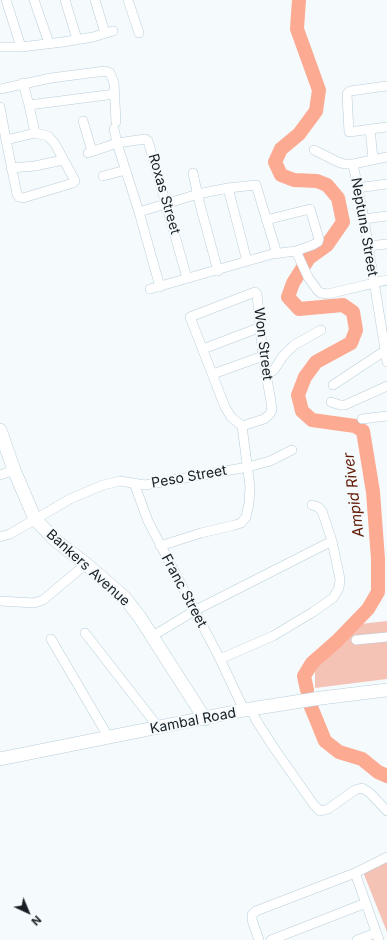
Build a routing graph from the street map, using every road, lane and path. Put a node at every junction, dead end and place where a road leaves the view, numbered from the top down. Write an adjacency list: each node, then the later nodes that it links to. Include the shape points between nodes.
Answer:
1 (6, 0): 10 (street)
2 (34, 0): 8 (street)
3 (65, 0): 7 (street)
4 (95, 0): 7 (street, via 109,32)
5 (128, 0): 6 (street)
6 (139, 33)
7 (77, 39): 8 (street)
8 (49, 43): 10 (street)
9 (0, 47): 10 (street)
10 (21, 47)
11 (23, 84): 13 (street); 14 (street, via 105,71 112,77); 15 (street)
12 (387, 86): 19 (street, via 347,94 349,132)
13 (0, 89)
14 (115, 94): 15 (street); 22 (street)
15 (29, 105): 20 (street)
16 (0, 107): 21 (street)
17 (82, 121): 22 (street, via 90,152)
18 (387, 127): 19 (street)
19 (370, 129): 25 (street)
20 (35, 133): 21 (street); 26 (street, via 48,136)
21 (6, 140): 28 (street)
22 (117, 143): 29 (street); 36 (street, Roxas Street, via 148,141)
23 (314, 150): 27 (street, via 338,162)
24 (387, 157): 25 (street)
25 (373, 159): 27 (street)
26 (63, 160): 28 (street); 28 (street, via 74,179 73,183 23,198 17,194)
27 (352, 164): 34 (street, Neptune Street)
28 (11, 168)
29 (126, 170): 31 (street); 37 (street)
30 (193, 173): 35 (street)
31 (103, 176)
32 (387, 184): 34 (street)
33 (228, 188): 35 (street); 40 (street, via 257,186); 45 (street)
34 (357, 188): 39 (street, Neptune Street)
35 (198, 194): 36 (street); 46 (street)
36 (167, 204): 37 (street); 47 (street, Roxas Street)
37 (139, 212): 50 (street)
38 (387, 216): 39 (street)
39 (364, 219): 42 (street, Neptune Street)
40 (266, 220): 43 (street, via 310,209 318,242); 44 (street)
41 (387, 244): 42 (street)
42 (368, 246): 49 (street, Neptune Street)
43 (296, 251): 44 (street); 49 (street, via 308,278 318,291 325,294)
44 (277, 254): 45 (street)
45 (247, 261): 46 (street)
46 (218, 271): 47 (street)
47 (187, 278): 50 (street)
48 (387, 280): 49 (street)
49 (375, 283): 55 (street, Neptune Street)
50 (160, 287): 51 (street)
51 (150, 289)
52 (261, 327): 54 (street); 54 (street, Won Street, via 255,292 192,315 190,320); 56 (street, Won Street)
53 (321, 330): 58 (street, via 294,345 274,370)
54 (203, 349): 59 (street)
55 (386, 350): 57 (street, Neptune Street); 60 (street)
56 (263, 356): 58 (street, Won Street); 59 (street)
57 (387, 362)
58 (266, 372): 65 (street, Won Street, via 272,410 264,419)
59 (213, 374): 65 (street, via 225,407 231,417)
60 (333, 385)
61 (387, 386): 62 (street, via 344,405)
62 (331, 402)
63 (387, 416): 64 (street)
64 (362, 419)
65 (242, 426): 68 (street)
66 (0, 430): 69 (main road, Bankers Avenue)
67 (292, 450): 68 (street, Peso Street)
68 (248, 467): 71 (street, Peso Street, via 145,485); 76 (street, via 249,502 246,516 241,523)
69 (14, 470): 70 (street); 73 (main road, Bankers Avenue)
70 (0, 475)
71 (134, 483): 73 (street, Peso Street, via 120,481 103,485 70,499); 76 (street, Franc Street)
72 (312, 505): 75 (street, via 322,511)
73 (35, 520): 74 (street, Peso Street); 77 (main road, Bankers Avenue, via 55,540)
74 (0, 537)
75 (332, 541): 79 (street); 85 (street, via 340,579 339,588 333,598 273,636)
76 (160, 546): 79 (street, Franc Street)
77 (86, 564): 78 (street, via 43,600 34,603); 81 (main road, Bankers Avenue, via 124,597)
78 (0, 601)
79 (194, 611): 81 (street); 85 (street, Franc Street)
80 (85, 633): 89 (street)
81 (151, 637): 88 (main road, Bankers Avenue)
82 (387, 637): 84 (street)
83 (51, 639): 90 (street)
84 (356, 640)
85 (220, 659): 87 (street, Franc Street, via 238,697)
86 (387, 690): 87 (main road, Kambal Road)
87 (248, 710): 88 (main road, Kambal Road); 92 (street, Franc Street, via 320,811 328,809 354,790 362,788)
88 (205, 719): 89 (main road, Kambal Road)
89 (159, 728): 90 (main road, Kambal Road)
90 (109, 738): 91 (main road, Kambal Road)
91 (0, 759)
92 (387, 811)
93 (387, 857): 94 (street)
94 (355, 873): 95 (street); 97 (street, via 256,911 252,915 252,920)
95 (366, 903): 96 (street); 98 (street)
96 (377, 936): 99 (street)
97 (259, 940)
98 (271, 940)
99 (357, 940)

